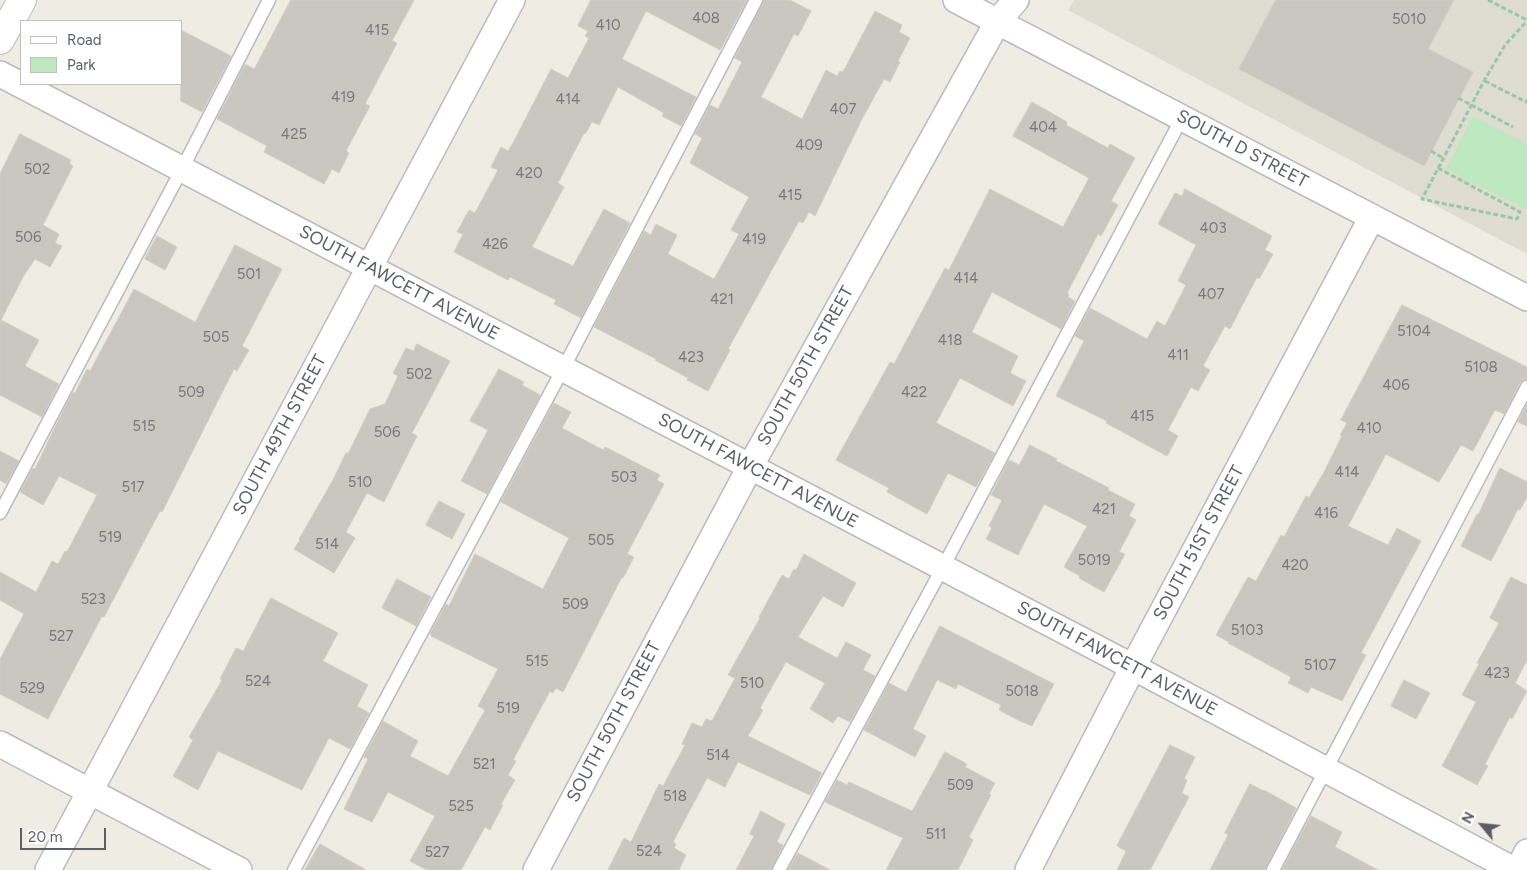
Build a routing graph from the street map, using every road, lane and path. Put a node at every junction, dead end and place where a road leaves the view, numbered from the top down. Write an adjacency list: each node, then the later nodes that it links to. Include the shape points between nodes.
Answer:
1 (22, 0): 10 (main road)
2 (269, 0): 23 (lane)
3 (512, 0): 25 (street, SOUTH 49TH STREET)
4 (756, 0): 27 (lane)
5 (956, 0): 8 (street, SOUTH D STREET)
6 (1016, 0): 8 (street, SOUTH 50TH STREET)
7 (1488, 0): 9 (path)
8 (998, 21): 18 (street, SOUTH D STREET); 29 (street, SOUTH 50TH STREET)
9 (1527, 21): 12 (path, via 1505,45)
10 (0, 40)
11 (0, 74): 13 (street, SOUTH FAWCETT AVENUE)
12 (1484, 80): 16 (path); 17 (path)
13 (20, 84)
14 (21, 85): 23 (street, SOUTH FAWCETT AVENUE)
15 (1458, 98): 17 (path)
16 (1527, 100)
17 (1472, 106): 19 (path); 21 (path)
18 (1182, 118): 24 (street, SOUTH D STREET); 31 (lane)
19 (1513, 127)
20 (1431, 151): 21 (path)
21 (1444, 158): 22 (path)
22 (1438, 168): 22 (path, via 1520,212 1516,219 1422,199)
23 (182, 169): 25 (street, SOUTH FAWCETT AVENUE); 30 (lane)
24 (1372, 217): 26 (street, SOUTH D STREET); 32 (street, SOUTH 51ST STREET)
25 (370, 268): 27 (street, SOUTH FAWCETT AVENUE); 35 (street, SOUTH 49TH STREET)
26 (1527, 298)
27 (563, 369): 29 (street, SOUTH FAWCETT AVENUE); 39 (lane)
28 (1527, 387): 34 (lane)
29 (750, 467): 31 (street, SOUTH FAWCETT AVENUE); 40 (street, SOUTH 50TH STREET)
30 (0, 513)
31 (943, 567): 32 (street, SOUTH FAWCETT AVENUE); 41 (lane)
32 (1133, 666): 34 (street, SOUTH FAWCETT AVENUE); 42 (street, SOUTH 51ST STREET)
33 (0, 744): 35 (street)
34 (1327, 770): 43 (lane); 44 (street, SOUTH FAWCETT AVENUE)
35 (89, 791): 37 (street, SOUTH 49TH STREET); 38 (street)
36 (1527, 852): 44 (street)
37 (48, 870)
38 (239, 870)
39 (294, 870)
40 (536, 870)
41 (779, 870)
42 (1028, 870)
43 (1273, 870)
44 (1516, 870)

